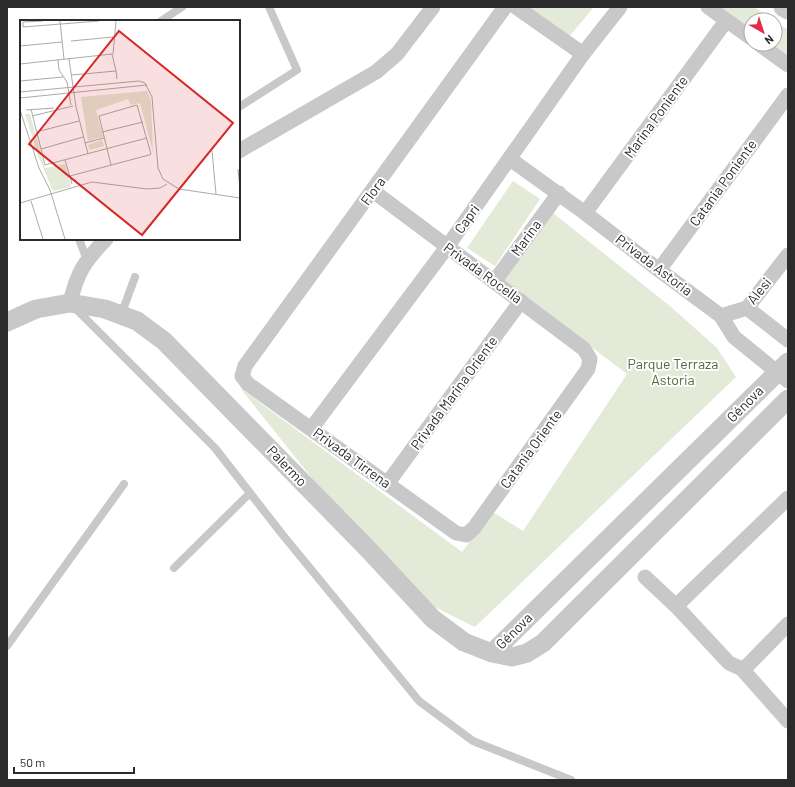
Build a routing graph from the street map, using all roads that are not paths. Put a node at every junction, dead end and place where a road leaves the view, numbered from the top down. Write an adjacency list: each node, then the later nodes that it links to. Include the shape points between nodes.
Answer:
1 (182, 7): 10 (lane)
2 (269, 7): 17 (lane, via 297,70)
3 (433, 7): 18 (street, via 397,54 376,72)
4 (505, 7): 20 (street, Flora)
5 (516, 7): 14 (street)
6 (620, 7): 14 (street, Capri)
7 (708, 7): 11 (street)
8 (783, 7): 9 (street)
9 (788, 10)
10 (162, 20)
11 (726, 21): 12 (street); 22 (street, Marina Poniente)
12 (743, 33)
13 (770, 52): 15 (street)
14 (583, 54): 19 (street, Capri)
15 (788, 65)
16 (788, 95): 28 (street, Catania Poniente)
17 (240, 106)
18 (240, 150)
19 (510, 159): 21 (street, Privada Astoria); 25 (street, Capri)
20 (373, 191): 25 (street, Privada Rocella); 40 (street, Flora, via 245,366)
21 (559, 194): 22 (street, Privada Astoria); 30 (street, Marina)
22 (585, 213): 28 (street, Privada Astoria)
23 (80, 240): 27 (lane)
24 (105, 240): 27 (street)
25 (447, 247): 30 (street, Privada Rocella); 42 (street, Capri)
26 (788, 255): 33 (street, Alesi)
27 (87, 260): 32 (street, via 75,281)
28 (659, 270): 35 (street, Privada Astoria)
29 (135, 277): 34 (lane)
30 (494, 282): 31 (street, Privada Rocella)
31 (521, 301): 38 (street, Privada Rocella, via 584,349); 44 (street, Privada Marina Oriente)
32 (70, 303): 34 (street, Palermo, via 105,309); 36 (street, Palermo, via 36,309); 45 (lane, via 215,448)
33 (747, 308): 35 (street, Alesi); 37 (street)
34 (121, 315): 53 (street, Palermo, via 137,320 164,341 433,619 464,642)
35 (721, 316): 39 (street, Privada Astoria, via 734,337)
36 (7, 322)
37 (788, 340)
38 (590, 359): 47 (street, Catania Oriente, via 588,369 474,528)
39 (785, 372): 53 (street, Génova)
40 (242, 376): 42 (street, Privada Tirrena, via 248,384)
41 (788, 399): 53 (street, Génova, via 543,643 527,653 512,657)
42 (311, 429): 44 (street, Privada Tirrena)
43 (124, 484): 52 (lane)
44 (387, 484): 47 (street, Privada Tirrena, via 456,533)
45 (250, 493): 48 (lane); 56 (lane, via 419,701 474,741)
46 (788, 498): 50 (street)
47 (466, 535)
48 (174, 568)
49 (645, 577): 50 (street)
50 (676, 606): 54 (street, via 729,663)
51 (788, 624): 54 (street, via 748,666)
52 (7, 646)
53 (492, 654)
54 (742, 669): 55 (street)
55 (788, 721)
56 (571, 780)

